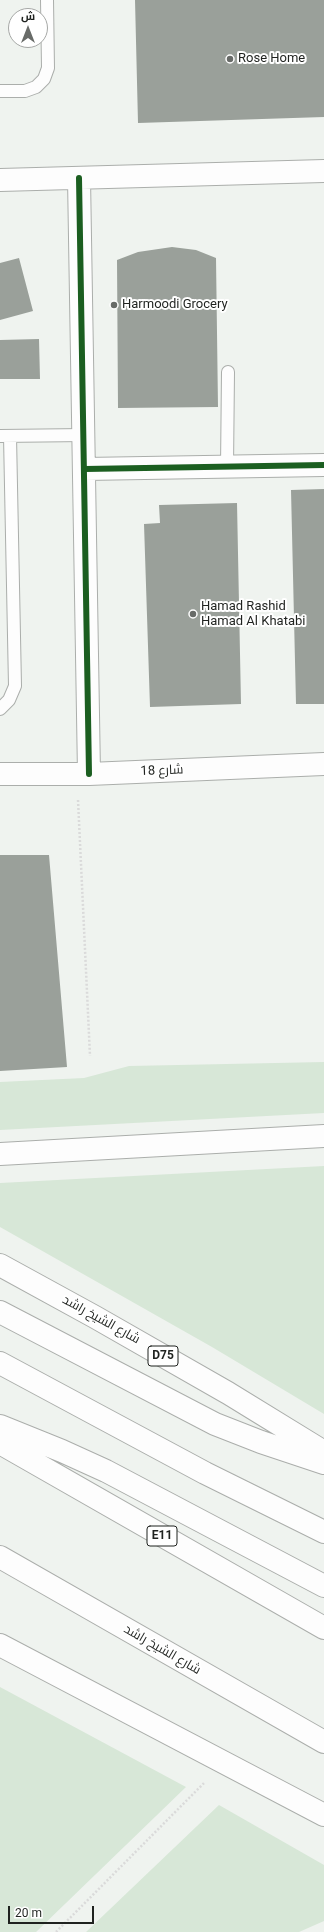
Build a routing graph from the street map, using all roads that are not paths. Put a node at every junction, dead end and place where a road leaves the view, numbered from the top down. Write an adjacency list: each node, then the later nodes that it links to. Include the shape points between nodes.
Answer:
1 (47, 0): 2 (lane, via 48,68 44,79 36,87 25,91)
2 (0, 92)
3 (324, 171): 4 (main road)
4 (79, 178): 5 (main road); 7 (main road)
5 (0, 180)
6 (228, 372): 10 (lane)
7 (85, 435): 8 (lane); 11 (main road)
8 (5, 436): 12 (lane, via 15,686 9,700)
9 (324, 465): 10 (main road)
10 (227, 467): 11 (main road)
11 (86, 469): 15 (main road)
12 (0, 709)
13 (324, 764): 15 (main road, شارع 18)
14 (0, 774): 15 (main road, شارع 18)
15 (89, 774)
16 (324, 1136): 17 (main road)
17 (0, 1154)
18 (0, 1265): 23 (main road, شارع الشيخ راشد / D75, via 228,1393)
19 (0, 1312): 24 (main road, via 215,1424)
20 (0, 1363): 25 (main road, via 205,1473)
21 (0, 1426): 27 (main road, via 106,1471)
22 (0, 1443): 28 (main road, E11)
23 (324, 1452)
24 (324, 1463)
25 (324, 1532)
26 (0, 1557): 30 (main road, شارع الشيخ راشد)
27 (324, 1586)
28 (324, 1628)
29 (0, 1645): 31 (main road)
30 (324, 1742)
31 (324, 1814)

